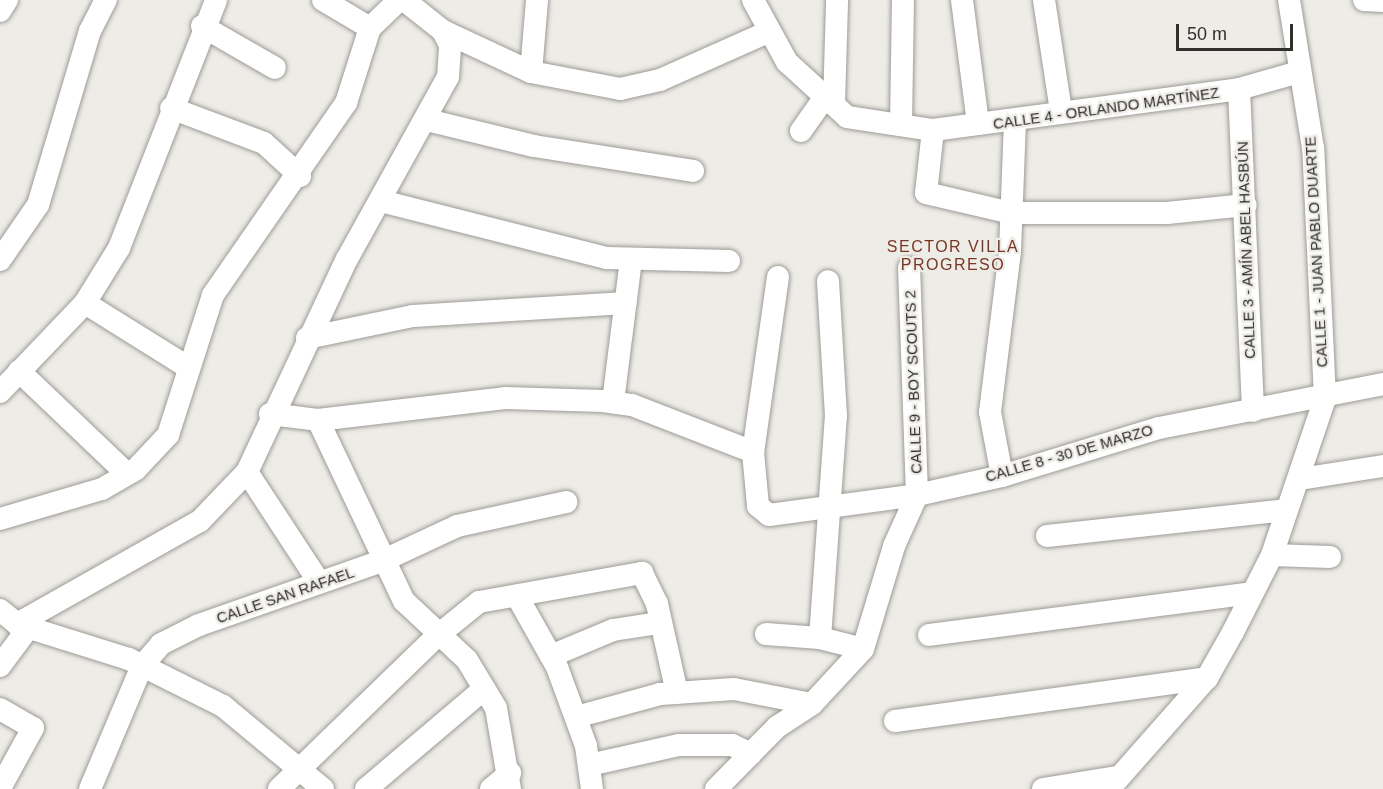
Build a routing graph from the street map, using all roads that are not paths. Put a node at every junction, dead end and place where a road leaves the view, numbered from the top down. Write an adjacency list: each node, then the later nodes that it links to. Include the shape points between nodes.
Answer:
1 (7, 0): 16 (street)
2 (106, 0): 40 (street, via 90,31 38,205)
3 (216, 0): 17 (street)
4 (323, 0): 18 (street)
5 (399, 0): 18 (street)
6 (404, 0): 19 (street)
7 (537, 0): 22 (street)
8 (753, 0): 20 (street, CALLE 4 - ORLANDO MARTÍNEZ)
9 (837, 0): 25 (street)
10 (903, 0): 31 (street)
11 (962, 0): 30 (street)
12 (1044, 0): 27 (street)
13 (1288, 0): 23 (street, CALLE 1 - JUAN PABLO DUARTE)
14 (1364, 0): 15 (street)
15 (1383, 1)
16 (0, 11)
17 (202, 26): 21 (street); 26 (street)
18 (370, 28): 35 (street, via 346,103)
19 (444, 31): 22 (street); 28 (street, via 450,45 448,77)
20 (770, 31): 22 (street, via 660,80 620,89); 25 (street, CALLE 4 - ORLANDO MARTÍNEZ, via 787,62)
21 (275, 68)
22 (531, 72)
23 (1299, 72): 24 (street, CALLE 4 - ORLANDO MARTÍNEZ); 52 (street, CALLE 1 - JUAN PABLO DUARTE, via 1313,148)
24 (1239, 89): 27 (street, CALLE 4 - ORLANDO MARTÍNEZ); 37 (street, CALLE 3 - AMÍN ABEL HASBÚN)
25 (830, 101): 31 (street, CALLE 4 - ORLANDO MARTÍNEZ, via 848,117); 33 (street)
26 (171, 108): 35 (street, via 264,143); 45 (street, via 119,248)
27 (1061, 111): 29 (street, CALLE 4 - ORLANDO MARTÍNEZ)
28 (428, 120): 34 (street, via 534,146); 36 (street)
29 (1015, 123): 30 (street, CALLE 4 - ORLANDO MARTÍNEZ); 38 (street)
30 (978, 124): 32 (street, CALLE 4 - ORLANDO MARTÍNEZ)
31 (901, 125): 32 (street, CALLE 4 - ORLANDO MARTÍNEZ)
32 (933, 130): 38 (street, via 926,193)
33 (801, 131)
34 (693, 171)
35 (300, 176): 48 (street, via 266,213 213,295)
36 (381, 201): 39 (street, via 515,239); 47 (street)
37 (1246, 205): 38 (street, via 1167,213); 54 (street, CALLE 3 - AMÍN ABEL HASBÚN)
38 (1011, 213): 61 (street, via 990,412)
39 (631, 259): 41 (street); 46 (street)
40 (0, 260)
41 (729, 261)
42 (909, 268): 63 (street, CALLE 9 - BOY SCOUTS 2)
43 (778, 277): 57 (street)
44 (828, 281): 65 (street, via 836,416)
45 (85, 303): 48 (street); 49 (street)
46 (626, 303): 47 (street, via 413,316); 53 (street)
47 (307, 338): 55 (street)
48 (189, 368): 60 (street, via 168,435)
49 (19, 371): 51 (street); 60 (street)
50 (1383, 384): 52 (street, CALLE 8 - 30 DE MARZO)
51 (0, 392)
52 (1325, 398): 54 (street, CALLE 8 - 30 DE MARZO); 62 (street, CALLE 1 - JUAN PABLO DUARTE)
53 (613, 402): 56 (street, via 504,398); 57 (street)
54 (1253, 411): 61 (street, CALLE 8 - 30 DE MARZO, via 1159,428)
55 (270, 414): 56 (street); 59 (street)
56 (318, 420): 71 (street)
57 (753, 452): 65 (street, CALLE 8 - 30 DE MARZO, via 758,506 781,516)
58 (1383, 466): 62 (street)
59 (247, 472): 72 (street); 75 (street, via 200,521)
60 (127, 474): 67 (street, via 102,489)
61 (1002, 476): 63 (street, CALLE 8 - 30 DE MARZO)
62 (1300, 479): 66 (street, CALLE 1 - JUAN PABLO DUARTE)
63 (917, 495): 65 (street, CALLE 8 - 30 DE MARZO); 81 (street, via 894,546)
64 (566, 502): 71 (street, CALLE SAN RAFAEL, via 457,526)
65 (830, 509): 80 (street)
66 (1286, 510): 68 (street); 69 (street, CALLE 1 - JUAN PABLO DUARTE)
67 (0, 519)
68 (1047, 536)
69 (1272, 555): 70 (street); 73 (street, CALLE 1 - JUAN PABLO DUARTE)
70 (1330, 557)
71 (382, 561): 72 (street, CALLE SAN RAFAEL); 79 (street, via 404,601)
72 (319, 582): 84 (street, CALLE SAN RAFAEL, via 199,625 161,644)
73 (1252, 593): 78 (street); 85 (street, CALLE 1 - JUAN PABLO DUARTE)
74 (517, 596): 76 (street, via 642,573); 79 (street, via 479,602); 82 (street)
75 (16, 620): 83 (street); 84 (street)
76 (660, 623): 82 (street, via 613,630); 87 (street)
77 (766, 634): 80 (street)
78 (929, 635)
79 (437, 636): 86 (street, via 467,660); 94 (street)
80 (820, 638): 81 (street)
81 (863, 649): 88 (street)
82 (551, 656): 90 (street)
83 (0, 666)
84 (142, 666): 94 (street, via 223,706); 98 (street, CALLE SAN RAFAEL, via 98,759)
85 (1207, 678): 91 (street); 96 (street, CALLE 1 - JUAN PABLO DUARTE)
86 (484, 689): 95 (street, via 496,708); 101 (street)
87 (676, 693): 88 (street, via 734,689); 90 (street)
88 (813, 705): 92 (street, via 777,727)
89 (0, 709): 97 (street, via 33,728)
90 (576, 717): 93 (street)
91 (896, 721)
92 (751, 754): 93 (street, via 732,745 679,745); 104 (street)
93 (589, 765): 103 (street)
94 (298, 768): 99 (street); 100 (street)
95 (510, 781): 102 (street)
96 (1114, 783): 105 (street)
97 (0, 788)
98 (90, 789)
99 (279, 789)
100 (323, 789)
101 (366, 789)
102 (491, 789)
103 (592, 789)
104 (716, 789)
105 (1043, 789)

